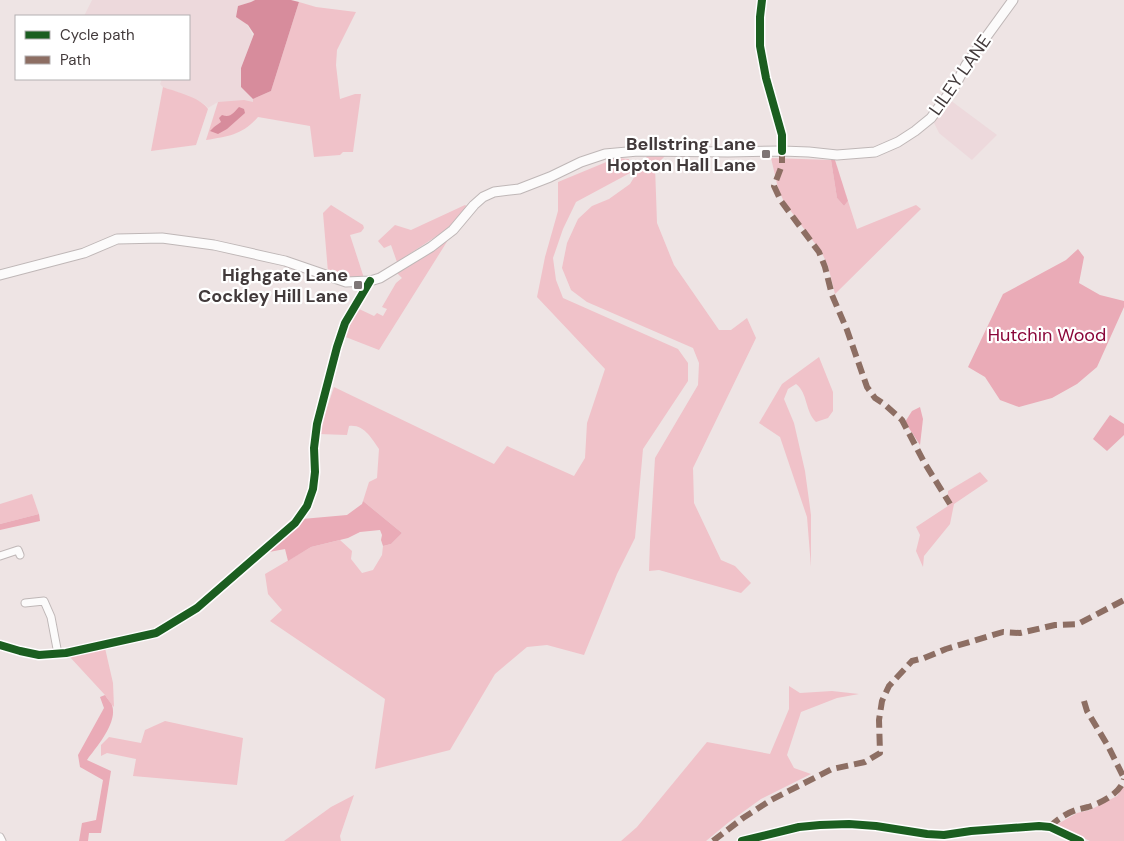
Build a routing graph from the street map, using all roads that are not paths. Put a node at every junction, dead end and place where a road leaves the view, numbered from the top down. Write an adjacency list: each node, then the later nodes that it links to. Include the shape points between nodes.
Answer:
1 (762, 0): 3 (street, via 760,46 782,135)
2 (1013, 0): 3 (main road, LILEY LANE, via 931,118 915,131 875,152 837,155)
3 (782, 151): 5 (main road, LILEY LANE, via 605,154 518,189 483,197 453,230 431,247)
4 (0, 275): 5 (main road, via 84,253 117,239 162,238 214,245 285,261 346,282)
5 (370, 281): 10 (street, via 345,323 337,347 317,424 313,489 307,506 295,523 197,608 156,633)
6 (20, 555): 7 (street, via 18,550)
7 (0, 556)
8 (26, 603): 10 (street, via 44,602 51,617)
9 (0, 645): 10 (street, via 40,655)
10 (58, 654)
11 (0, 837): 12 (street)
12 (2, 841)
13 (742, 841): 14 (street, via 799,827 848,824 944,835 1039,826)
14 (1080, 841)

